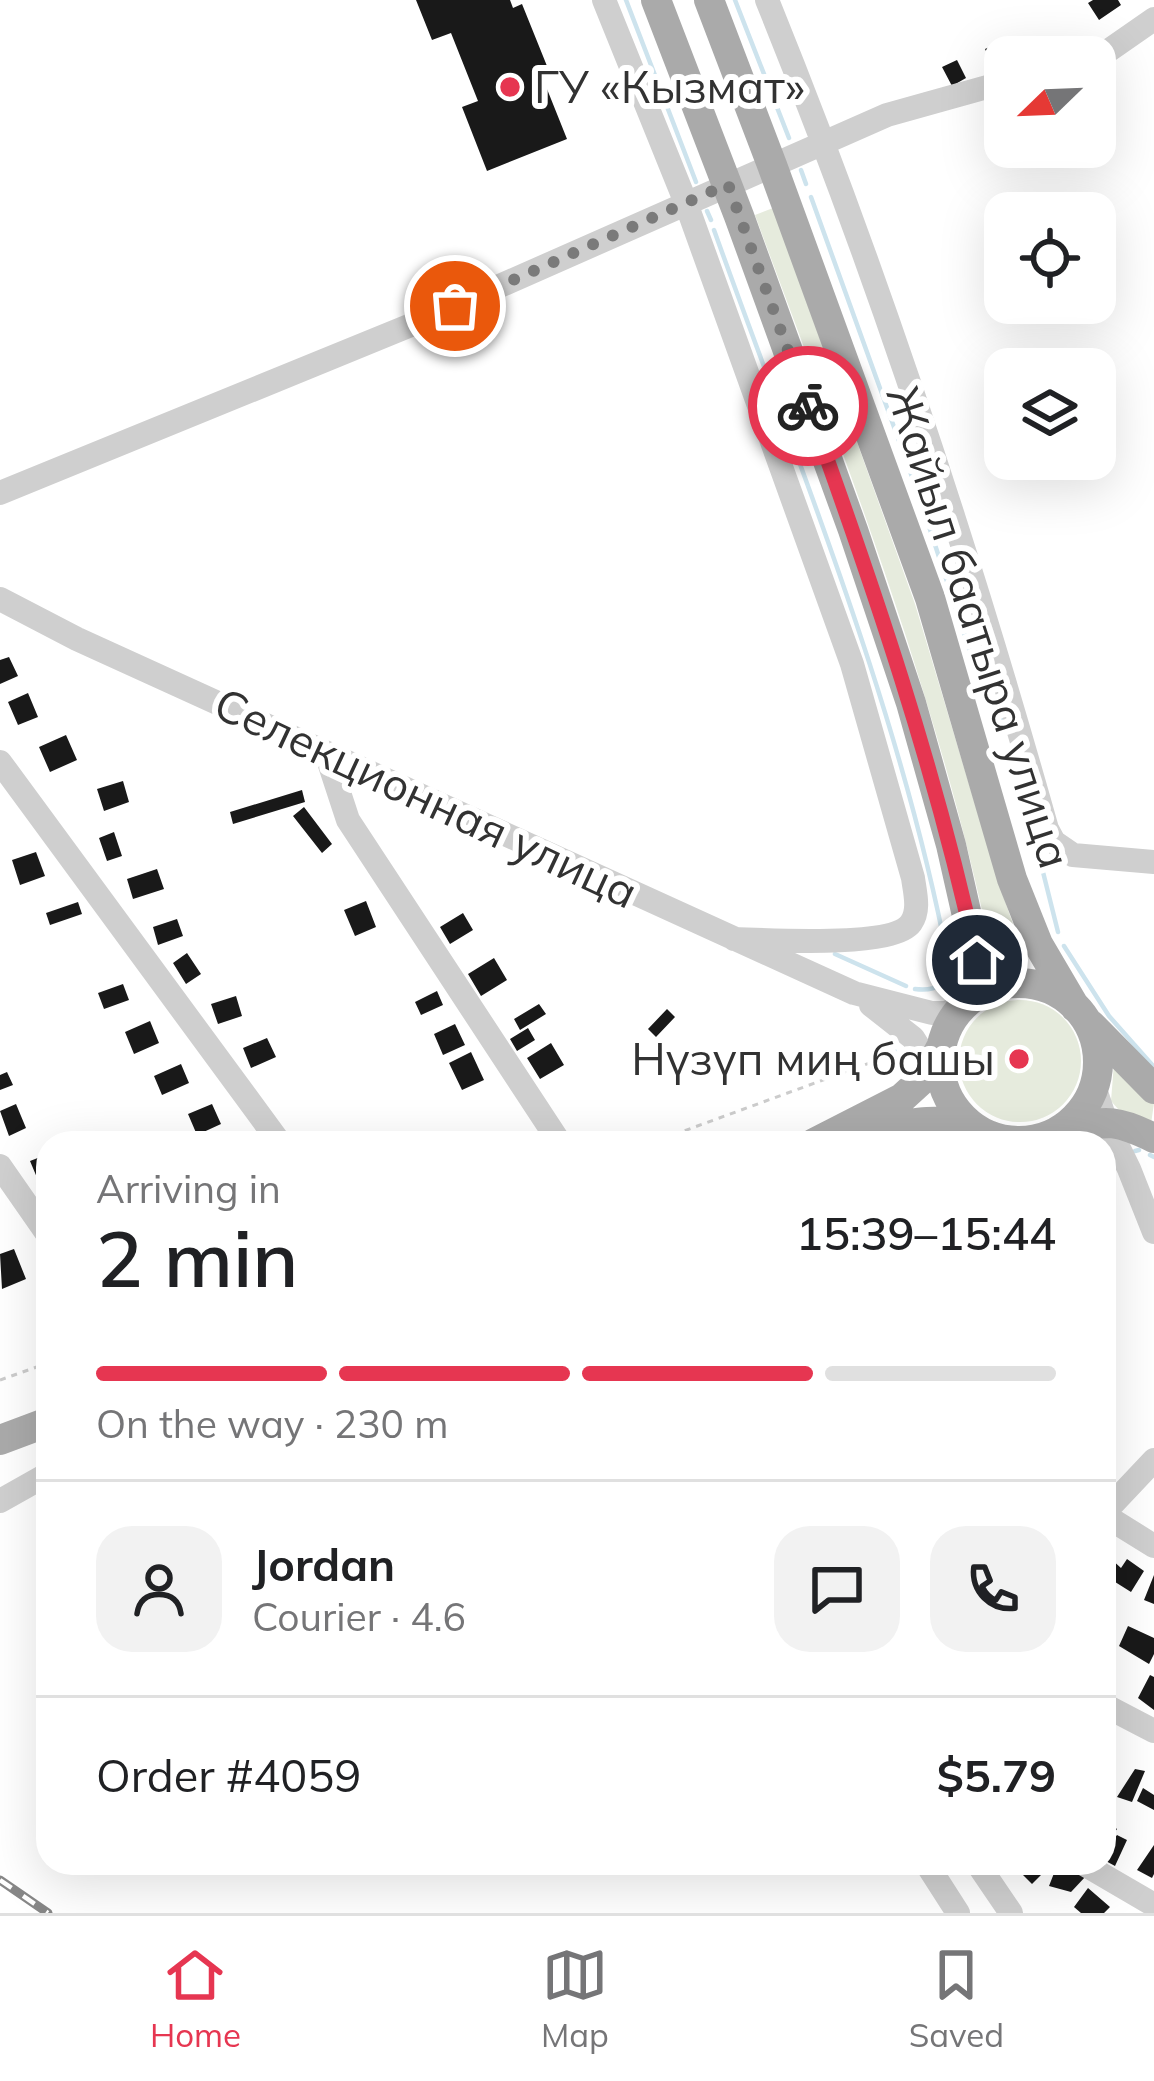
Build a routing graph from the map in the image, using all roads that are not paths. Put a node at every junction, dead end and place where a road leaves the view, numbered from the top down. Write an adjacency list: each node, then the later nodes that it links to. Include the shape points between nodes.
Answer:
1 (604, 0): 12 (street)
2 (656, 0): 11 (main road, Жайыл баатыра улица)
3 (709, 0): 10 (main road, Жайыл баатыра улица)
4 (767, 0): 9 (street)
5 (1142, 0): 6 (street)
6 (1154, 19): 7 (street)
7 (1116, 45)
8 (984, 88): 9 (street)
9 (825, 142): 10 (street); 17 (street, via 943,479 1047,830 1073,855)
10 (772, 165): 11 (street); 21 (main road, Жайыл баатыра улица, via 930,598 1019,897)
11 (728, 184): 12 (street); 20 (main road, Жайыл баатыра улица, via 911,703 977,960)
12 (686, 203): 13 (street); 18 (street, via 852,664 917,908 893,935)
13 (0, 493)
14 (0, 599): 15 (street, Селекционная улица)
15 (326, 753): 18 (street, Селекционная улица); 29 (street, via 348,820)
16 (0, 762): 28 (street)
17 (1154, 862)
18 (734, 939): 19 (street, Селекционная улица)
19 (854, 993): 20 (street, Селекционная улица, via 932,1013); 22 (street, Селекционная улица)
20 (964, 1005): 21 (main road, via 996,987 1024,984 1052,991); 22 (main road)
21 (1079, 1012): 23 (main road, via 1098,1058); 24 (main road)
22 (929, 1065): 26 (main road); 30 (main road, via 902,1098)
23 (1094, 1086): 25 (street); 27 (main road)
24 (1154, 1089)
25 (1106, 1122): 27 (main road); 32 (street); 33 (main road)
26 (979, 1130): 31 (main road, via 929,1120)
27 (1060, 1130)
28 (271, 1131)
29 (552, 1131)
30 (838, 1131)
31 (871, 1131)
32 (1110, 1131)
33 (1154, 1138)
34 (1116, 1145): 37 (street)
35 (0, 1166): 36 (street)
36 (36, 1218)
37 (1154, 1232)
38 (36, 1426): 39 (main road)
39 (0, 1440)
40 (1154, 1460): 43 (street)
41 (36, 1481): 42 (street)
42 (0, 1501)
43 (1116, 1501)
44 (1116, 1522): 45 (street)
45 (1154, 1546)
46 (1116, 1711): 47 (street)
47 (1154, 1731)
48 (934, 1875): 52 (street)
49 (985, 1875): 53 (street)
50 (1103, 1875): 51 (street)
51 (1154, 1905)
52 (958, 1913)
53 (1011, 1913)

